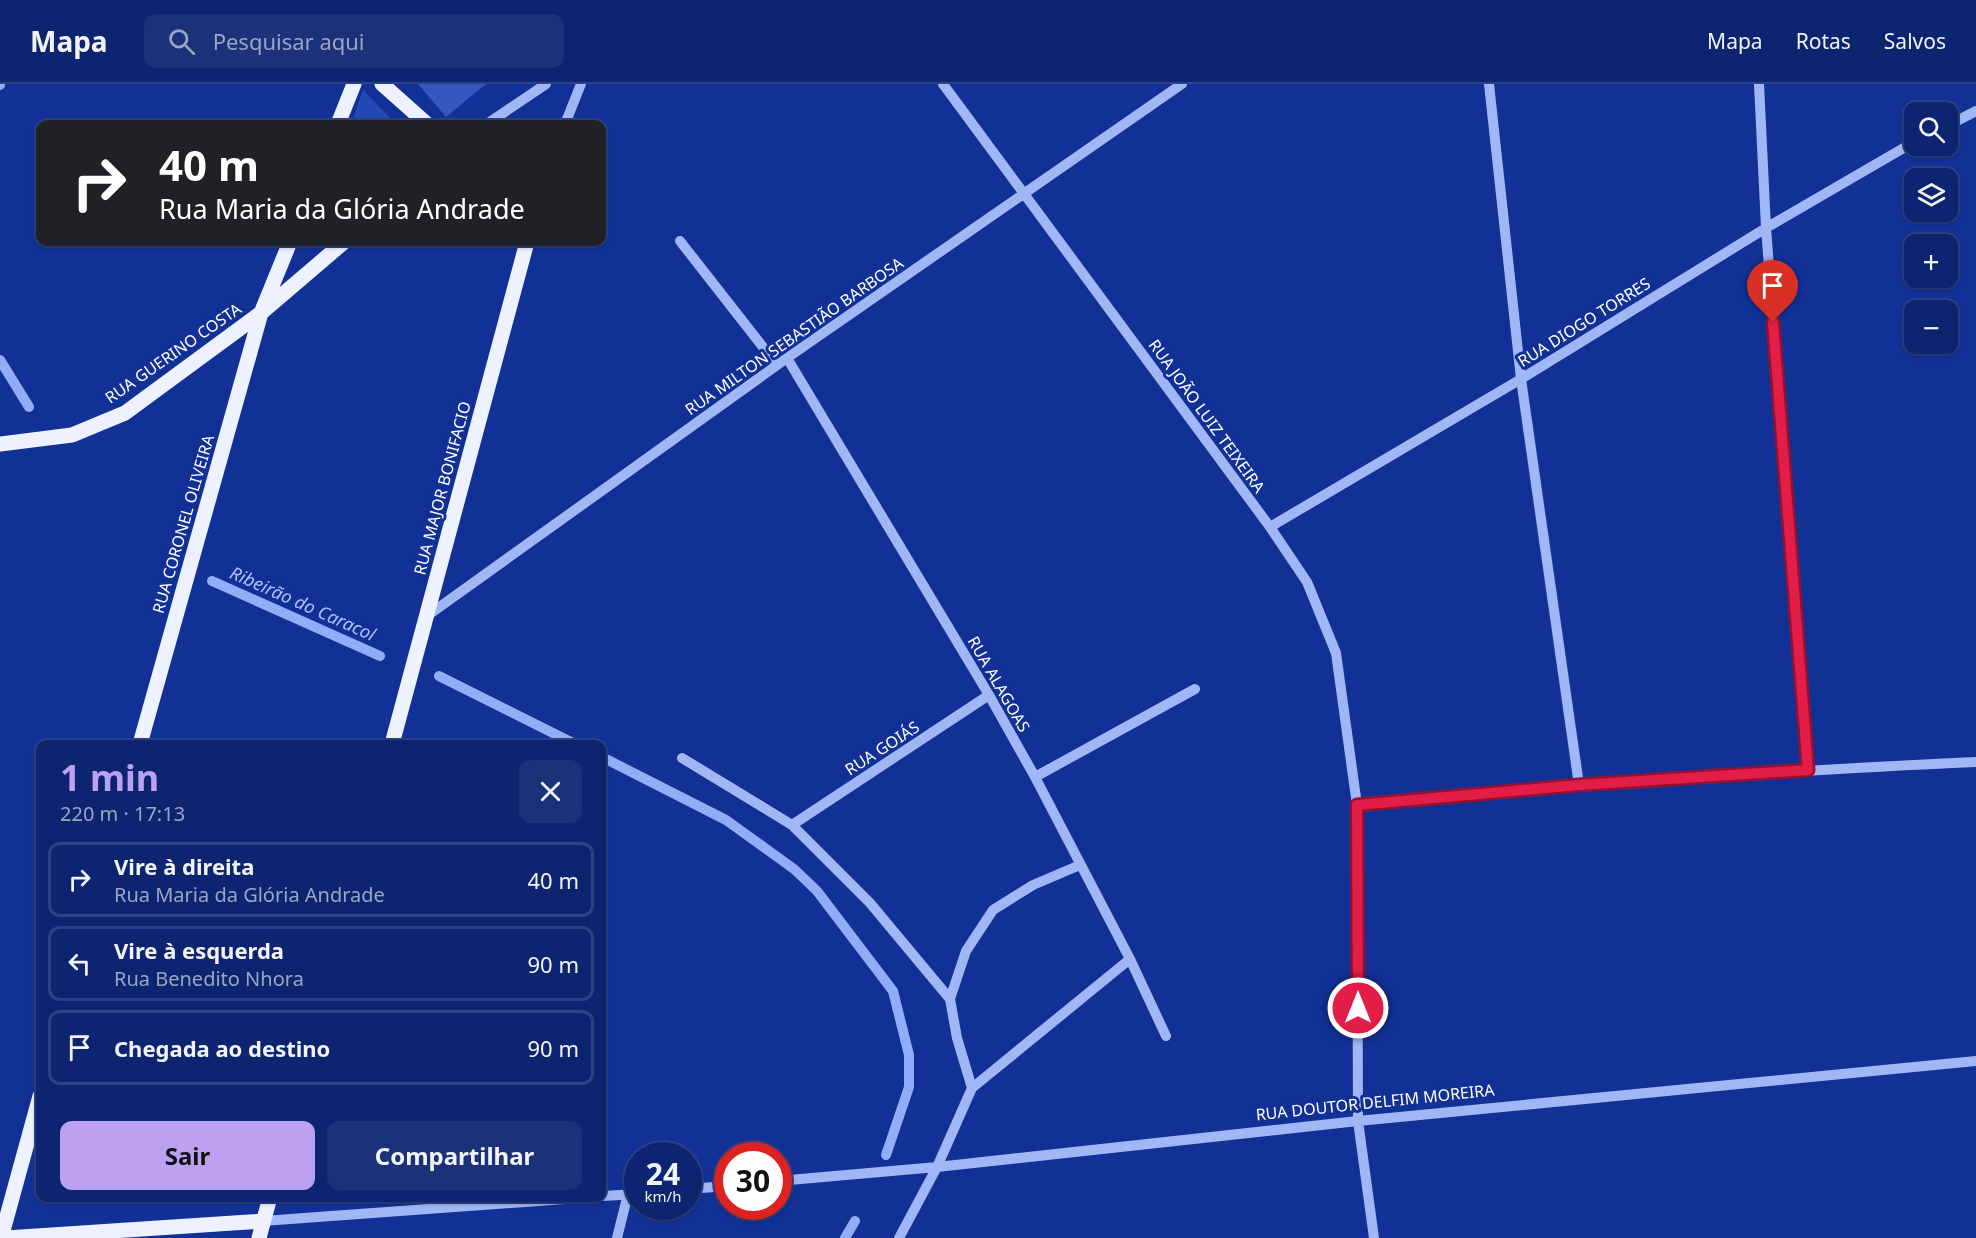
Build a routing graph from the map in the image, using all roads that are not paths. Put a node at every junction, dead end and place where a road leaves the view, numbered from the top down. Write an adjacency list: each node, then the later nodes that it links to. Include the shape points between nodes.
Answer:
1 (354, 84): 10 (main road)
2 (382, 84): 11 (main road)
3 (546, 84): 12 (street)
4 (581, 84): 13 (street)
5 (943, 84): 16 (street, RUA JOÃO LUIZ TEIXEIRA)
6 (1182, 84): 16 (street, RUA MILTON SEBASTIÃO BARBOSA)
7 (1489, 84): 25 (street)
8 (1759, 84): 17 (street)
9 (1976, 111): 14 (street)
10 (340, 120)
11 (423, 120)
12 (493, 120)
13 (568, 120)
14 (1958, 120)
15 (1904, 148): 17 (street, RUA DIOGO TORRES)
16 (1025, 194): 23 (street, RUA MILTON SEBASTIÃO BARBOSA); 27 (street, RUA JOÃO LUIZ TEIXEIRA)
17 (1766, 228): 25 (street, RUA DIOGO TORRES); 35 (street)
18 (680, 241): 24 (street)
19 (288, 246): 22 (main road, RUA CORONEL OLIVEIRA)
20 (339, 246): 22 (main road, RUA GUERINO COSTA)
21 (526, 246): 28 (main road, RUA MAJOR BONIFACIO)
22 (261, 313): 26 (main road, RUA GUERINO COSTA, via 125,413 72,435); 31 (main road, RUA CORONEL OLIVEIRA)
23 (787, 358): 24 (street, RUA MILTON SEBASTIÃO BARBOSA); 30 (street, RUA ALAGOAS)
24 (777, 365): 28 (street, RUA MILTON SEBASTIÃO BARBOSA)
25 (1521, 379): 27 (street, RUA DIOGO TORRES); 37 (street)
26 (0, 444)
27 (1270, 527): 38 (street, RUA JOÃO LUIZ TEIXEIRA, via 1307,582 1336,652)
28 (427, 616): 32 (main road, RUA MAJOR BONIFACIO)
29 (1195, 689): 36 (street)
30 (989, 695): 36 (street, RUA ALAGOAS); 39 (street, RUA GOIÁS)
31 (141, 740)
32 (393, 740)
33 (682, 758): 39 (street)
34 (1976, 762): 35 (street)
35 (1808, 770): 37 (street)
36 (1035, 777): 40 (street, RUA ALAGOAS)
37 (1579, 785): 38 (street)
38 (1357, 805): 47 (street, RUA JOÃO LUIZ TEIXEIRA)
39 (792, 825): 42 (street, via 870,903)
40 (1080, 865): 41 (street, RUA ALAGOAS); 42 (street, via 1033,885 993,910 966,951)
41 (1130, 959): 43 (street, RUA ALAGOAS); 45 (street)
42 (950, 999): 45 (street)
43 (1166, 1036)
44 (1976, 1061): 47 (street, RUA DOUTOR DELFIM MOREIRA)
45 (972, 1088): 48 (street)
46 (36, 1111): 56 (main road)
47 (1358, 1120): 48 (street, RUA DOUTOR DELFIM MOREIRA); 61 (street, RUA JOÃO LUIZ TEIXEIRA)
48 (937, 1167): 49 (street, RUA DOUTOR DELFIM MOREIRA); 60 (street)
49 (792, 1180)
50 (624, 1195): 51 (street)
51 (606, 1196)
52 (269, 1202): 55 (main road)
53 (524, 1202): 55 (street)
54 (624, 1219): 59 (street)
55 (263, 1221): 57 (main road); 58 (main road)
56 (1, 1238)
57 (6, 1238)
58 (259, 1238)
59 (617, 1238)
60 (899, 1238)
61 (1374, 1238)

